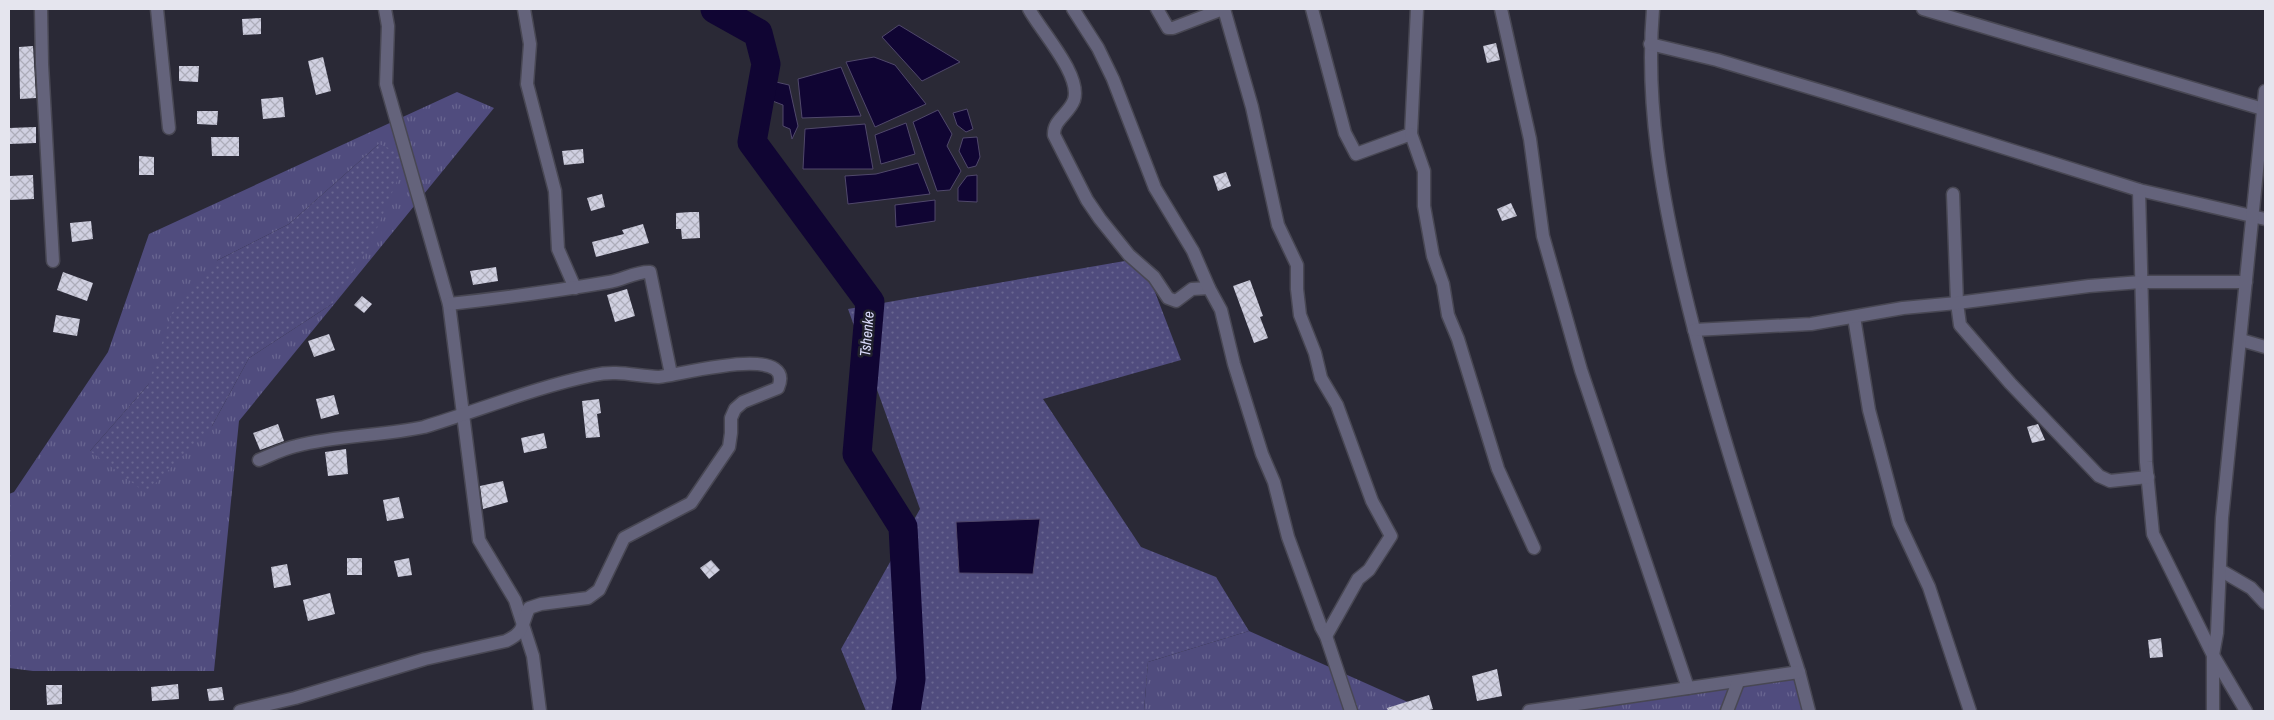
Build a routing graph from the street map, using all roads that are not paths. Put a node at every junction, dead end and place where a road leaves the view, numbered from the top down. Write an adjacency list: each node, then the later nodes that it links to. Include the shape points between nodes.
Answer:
1 (41, 9): 23 (street)
2 (157, 9): 17 (street)
3 (385, 9): 28 (street, via 388,26 386,84)
4 (524, 9): 26 (street, via 530,44 527,84 556,190 558,250)
5 (1029, 9): 27 (street, via 1075,86 1074,99 1053,128 1087,200 1120,245 1154,277 1168,298 1176,301 1192,289)
6 (1073, 9): 27 (street, via 1098,48 1156,188 1193,251)
7 (1157, 9): 8 (street, via 1165,25 1173,28)
8 (1223, 9): 42 (street, via 1252,107 1278,225 1298,265 1300,315 1372,501 1390,536 1369,570 1358,579)
9 (1312, 9): 18 (street, via 1345,134 1354,153)
10 (1417, 9): 18 (street)
11 (1501, 9): 46 (street, via 1530,139 1543,236 1581,370)
12 (1654, 9): 14 (street)
13 (1923, 9): 16 (street)
14 (1650, 44): 19 (street, via 1832,94); 31 (street, via 1654,124 1666,213)
15 (2265, 91): 16 (street)
16 (2263, 118): 21 (street)
17 (168, 128)
18 (1411, 134): 38 (street, via 1424,171 1426,222 1448,315 1498,469)
19 (2139, 190): 21 (street); 24 (street)
20 (1953, 194): 29 (street)
21 (2252, 215): 22 (street); 25 (street)
22 (2265, 218)
23 (53, 261)
24 (2141, 282): 25 (street); 29 (street); 37 (street)
25 (2246, 282): 32 (street)
26 (575, 288): 28 (street); 34 (street, via 650,272)
27 (1208, 288): 42 (street, via 1221,310 1234,364 1274,482 1288,536)
28 (449, 304): 35 (street)
29 (1957, 304): 30 (street, via 1903,308); 37 (street, via 1960,325 1972,340 2099,476 2110,481)
30 (1854, 317): 31 (street, via 1811,324); 54 (street, via 1869,410 1899,523 1929,586)
31 (1694, 330): 44 (street, via 1723,437)
32 (2241, 340): 33 (street); 39 (street, via 2222,518)
33 (2265, 347)
34 (671, 374): 35 (street, via 659,377 612,372 596,374); 41 (street, via 723,364 768,364 775,369 780,382 778,388 743,402 735,409 731,418 729,447 691,504 624,538 599,590 588,598 529,608)
35 (462, 415): 36 (street, via 404,431 293,446); 41 (street, via 479,540 515,600)
36 (259, 460)
37 (2148, 477): 43 (street, via 2153,534)
38 (1534, 548)
39 (2220, 570): 40 (street, via 2251,588); 43 (street)
40 (2265, 603)
41 (524, 626): 48 (street, via 518,635 506,641 425,659); 49 (street, via 533,656)
42 (1326, 636): 50 (street)
43 (2213, 655): 55 (street); 56 (street)
44 (1799, 672): 45 (street); 53 (street)
45 (1738, 682): 46 (street); 52 (street)
46 (1688, 688): 47 (street)
47 (1573, 709): 51 (street)
48 (240, 711)
49 (540, 711)
50 (1351, 711)
51 (1529, 711)
52 (1727, 711)
53 (1809, 711)
54 (1970, 711)
55 (2213, 711)
56 (2246, 711)

